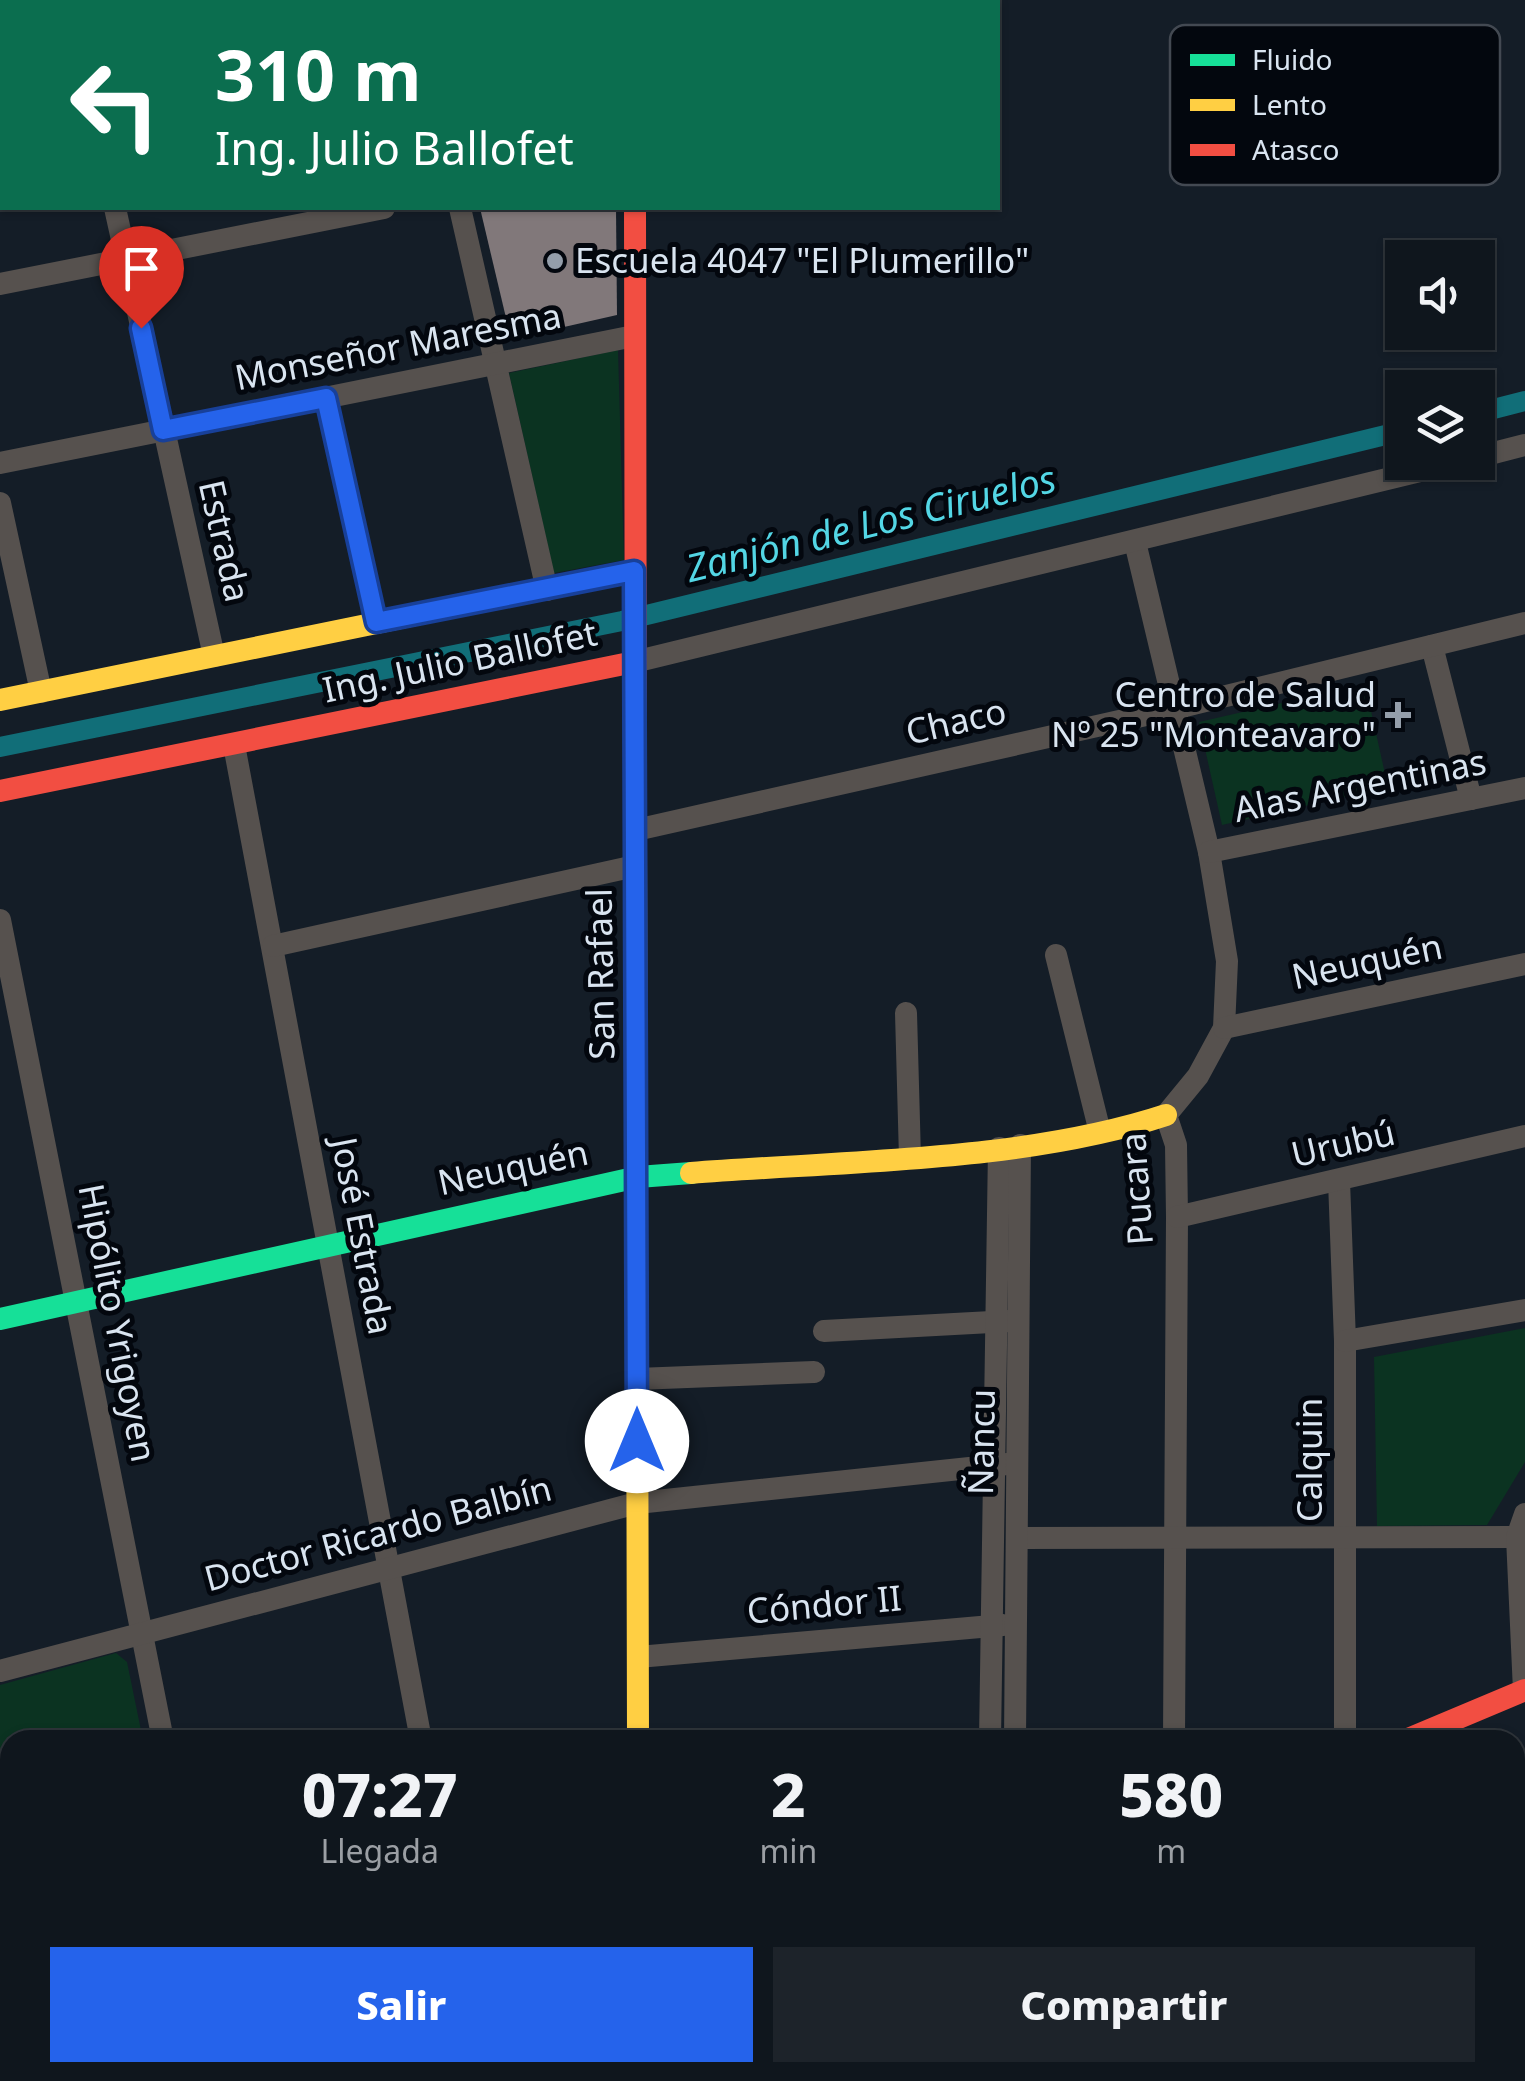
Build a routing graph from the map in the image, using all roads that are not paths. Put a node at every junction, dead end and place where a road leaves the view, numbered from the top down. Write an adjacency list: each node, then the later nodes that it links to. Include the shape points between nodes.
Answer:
1 (115, 210): 5 (street, Estrada)
2 (374, 210): 5 (street)
3 (460, 210): 8 (street)
4 (635, 210): 7 (street, San Rafael)
5 (126, 260): 6 (street); 10 (street, Estrada)
6 (0, 284)
7 (634, 336): 8 (street, Monseñor Maresma); 17 (street, San Rafael)
8 (496, 363): 9 (street, Monseñor Maresma); 18 (street)
9 (326, 398): 10 (street, Monseñor Maresma); 19 (street)
10 (163, 430): 13 (street, Monseñor Maresma); 23 (street, Estrada)
11 (1525, 446): 12 (street)
12 (1495, 453)
13 (0, 463)
14 (1385, 480): 16 (street, Ing. Julio Ballofet)
15 (0, 503): 24 (street)
16 (1135, 542): 22 (street, Ing. Julio Ballofet); 26 (street, Pucara)
17 (634, 580): 18 (street, Ing. Julio Ballofet); 22 (street, San Rafael)
18 (546, 590): 19 (street, Ing. Julio Ballofet)
19 (376, 622): 23 (street, Ing. Julio Ballofet)
20 (1525, 623): 21 (street, Chaco)
21 (1432, 646): 26 (street, Chaco); 30 (street)
22 (634, 654): 27 (street, Ing. Julio Ballofet); 31 (street, San Rafael)
23 (214, 656): 24 (street, Ing. Julio Ballofet)
24 (41, 692): 25 (street, Ing. Julio Ballofet)
25 (0, 700)
26 (1177, 708): 31 (street, Chaco); 32 (street, Pucara)
27 (234, 745): 29 (street, Ing. Julio Ballofet); 35 (street, José Estrada)
28 (1525, 788): 30 (street, Alas Argentinas)
29 (0, 790)
30 (1471, 799): 32 (street, Alas Argentinas)
31 (636, 830): 33 (street, San Rafael)
32 (1209, 852): 40 (street, Pucara, via 1227,960)
33 (635, 866): 35 (street); 46 (street, San Rafael)
34 (0, 920): 38 (street, Hipólito Yrigoyen)
35 (273, 946): 49 (street, José Estrada)
36 (1056, 956): 42 (street)
37 (1525, 964): 40 (street, Neuquén)
38 (8, 998): 50 (street, Hipólito Yrigoyen)
39 (906, 1013): 45 (street)
40 (1224, 1028): 41 (street, Pucara)
41 (1166, 1115): 42 (street, Neuquén); 48 (street, Pucara, via 1176,1145)
42 (1100, 1132): 44 (street, Neuquén)
43 (1525, 1136): 47 (street, Urubú)
44 (1009, 1146): 45 (street, Neuquén); 53 (street, Ñancu)
45 (910, 1158): 46 (street, Neuquén)
46 (638, 1177): 49 (street, Neuquén); 57 (street, San Rafael)
47 (1338, 1181): 48 (street, Urubú); 55 (street, Calquin)
48 (1177, 1218): 64 (street, Pucara)
49 (327, 1244): 50 (street, Neuquén); 65 (street, José Estrada)
50 (77, 1302): 52 (street, Neuquén); 68 (street, Hipólito Yrigoyen)
51 (1525, 1310): 55 (street)
52 (0, 1319)
53 (1007, 1321): 54 (street); 58 (street, Ñancu)
54 (824, 1331)
55 (1346, 1342): 63 (street, Calquin)
56 (814, 1372): 57 (street)
57 (638, 1379): 59 (street, San Rafael)
58 (1006, 1464): 59 (street, Doctor Ricardo Balbín); 62 (street, Ñancu); 67 (street, Ñancu)
59 (637, 1502): 65 (street, Doctor Ricardo Balbín); 69 (street, San Rafael)
60 (1525, 1514): 61 (street)
61 (1517, 1537): 63 (street); 71 (street)
62 (1016, 1538): 64 (street); 66 (street, Ñancu)
63 (1344, 1538): 64 (street); 78 (street, Calquin)
64 (1173, 1539): 77 (street, Pucara)
65 (388, 1566): 68 (street, Doctor Ricardo Balbín); 73 (street, José Estrada)
66 (1016, 1625): 67 (street, Cóndor II); 76 (street, Ñancu)
67 (991, 1626): 69 (street, Cóndor II); 75 (street, Ñancu)
68 (142, 1632): 70 (street, Doctor Ricardo Balbín); 72 (street, Hipólito Yrigoyen)
69 (638, 1657): 74 (street, San Rafael)
70 (0, 1671)
71 (1525, 1690): 79 (street)
72 (161, 1730)
73 (419, 1730)
74 (638, 1730)
75 (990, 1730)
76 (1015, 1730)
77 (1174, 1730)
78 (1345, 1730)
79 (1430, 1730)

